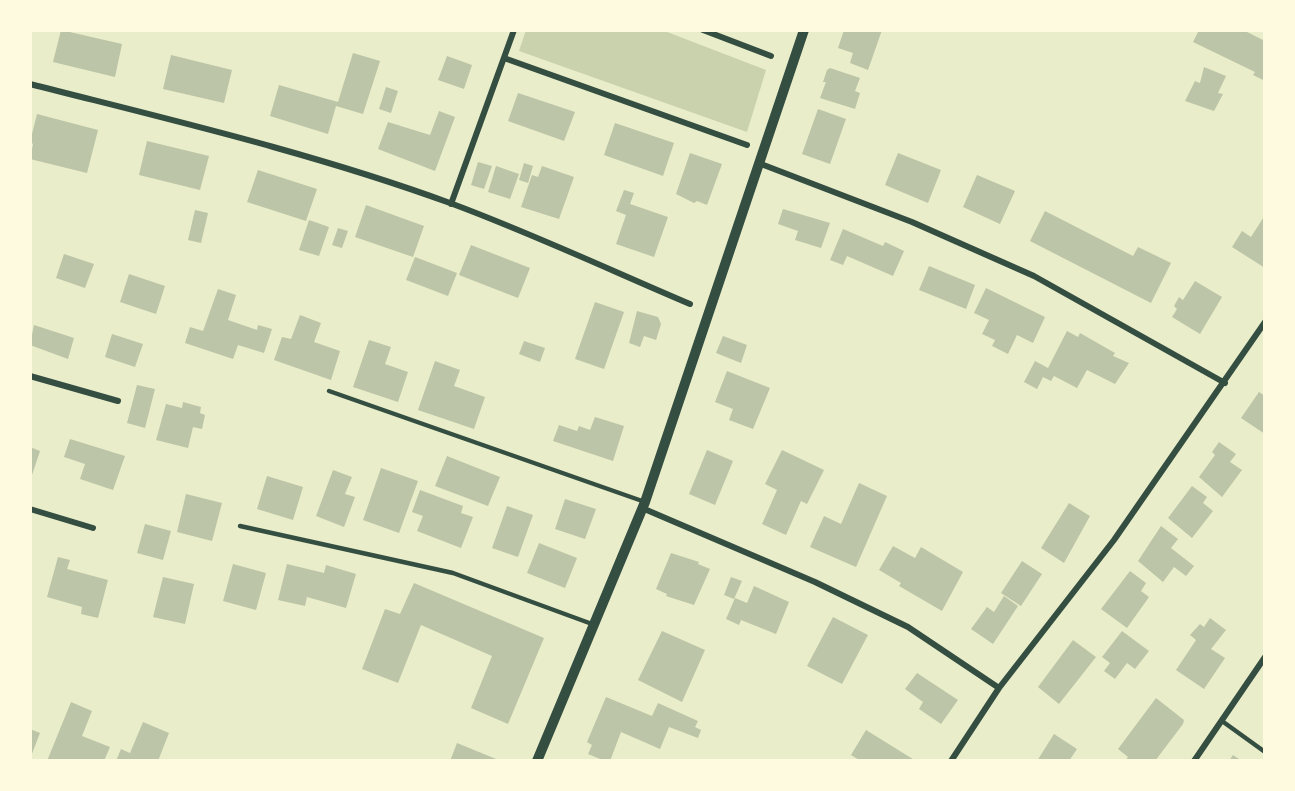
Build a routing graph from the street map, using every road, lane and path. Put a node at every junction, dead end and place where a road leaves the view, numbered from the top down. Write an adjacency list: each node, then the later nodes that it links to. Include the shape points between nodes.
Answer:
1 (514, 30): 5 (street)
2 (703, 30): 4 (street)
3 (804, 30): 8 (street)
4 (771, 56)
5 (504, 58): 7 (street); 9 (street)
6 (30, 84): 9 (street, via 238,137)
7 (747, 145)
8 (760, 165): 13 (street, via 912,222 1034,276); 16 (street)
9 (451, 204): 10 (street)
10 (690, 304)
11 (1265, 322): 13 (street)
12 (30, 376): 15 (street)
13 (1225, 383): 22 (street, via 1114,540)
14 (329, 391): 16 (lane)
15 (118, 401)
16 (643, 505): 20 (street); 22 (street, via 908,627)
17 (30, 509): 19 (street)
18 (240, 526): 20 (lane, via 453,573)
19 (93, 528)
20 (595, 625): 25 (street)
21 (1265, 657): 23 (street)
22 (999, 688): 26 (street)
23 (1222, 720): 24 (lane); 27 (street)
24 (1265, 753)
25 (537, 761)
26 (951, 761)
27 (1194, 761)

